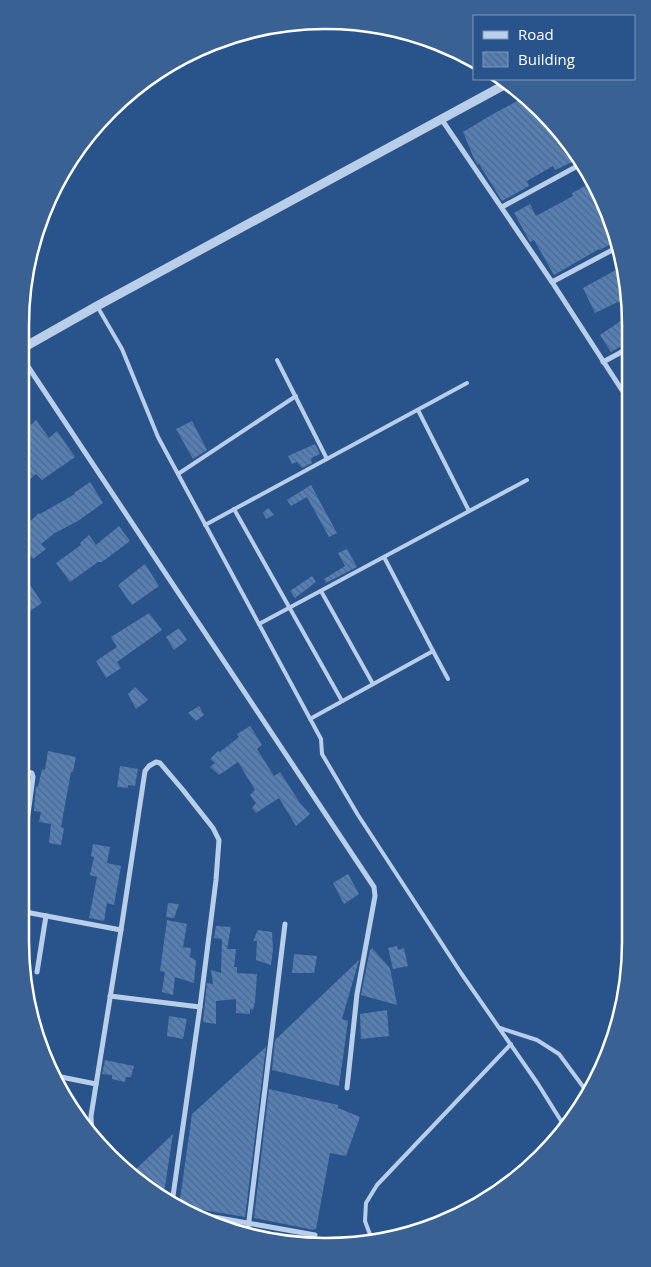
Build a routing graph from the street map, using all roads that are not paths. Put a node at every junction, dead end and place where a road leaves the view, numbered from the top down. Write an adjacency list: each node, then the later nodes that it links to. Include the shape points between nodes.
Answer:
1 (501, 87): 2 (street)
2 (442, 120): 4 (street); 7 (street)
3 (576, 167): 4 (street)
4 (502, 207): 6 (street)
5 (612, 250): 6 (street)
6 (552, 282): 11 (street)
7 (97, 306): 8 (street); 18 (lane, via 122,349 158,437)
8 (29, 344)
9 (622, 351): 11 (street)
10 (277, 360): 15 (lane)
11 (603, 362): 14 (street)
12 (29, 368): 46 (street, via 374,887 357,994)
13 (467, 383): 16 (lane)
14 (622, 390)
15 (296, 396): 17 (lane); 18 (lane)
16 (418, 410): 17 (lane); 21 (lane)
17 (327, 458): 20 (lane)
18 (178, 474): 22 (lane)
19 (526, 480): 21 (lane)
20 (234, 509): 22 (lane); 25 (lane)
21 (469, 511): 23 (lane)
22 (205, 525): 26 (lane)
23 (384, 557): 24 (lane); 27 (lane)
24 (322, 591): 25 (lane); 29 (lane)
25 (290, 608): 26 (lane); 30 (lane)
26 (259, 624): 31 (lane)
27 (433, 651): 28 (lane); 29 (lane)
28 (448, 679)
29 (373, 684): 30 (lane)
30 (342, 701): 31 (lane)
31 (310, 719): 41 (lane, via 321,739 322,754 358,815)
32 (29, 772): 33 (street, via 33,777)
33 (29, 807)
34 (29, 913): 35 (street)
35 (46, 916): 37 (street); 38 (street)
36 (285, 924): 51 (street)
37 (121, 930): 39 (street); 40 (street, via 145,771 156,762 183,790 219,840)
38 (37, 972)
39 (110, 996): 40 (street); 44 (street)
40 (200, 1007): 49 (street)
41 (500, 1028): 42 (lane); 45 (lane, via 537,1040 559,1054)
42 (511, 1044): 47 (lane); 54 (lane, via 377,1185 366,1202 365,1221)
43 (61, 1077): 44 (street)
44 (96, 1084): 48 (street)
45 (584, 1087)
46 (347, 1088)
47 (561, 1121)
48 (91, 1124)
49 (173, 1196)
50 (214, 1217): 51 (street)
51 (250, 1223): 52 (street); 53 (street)
52 (249, 1228)
53 (314, 1235)
54 (370, 1235)

